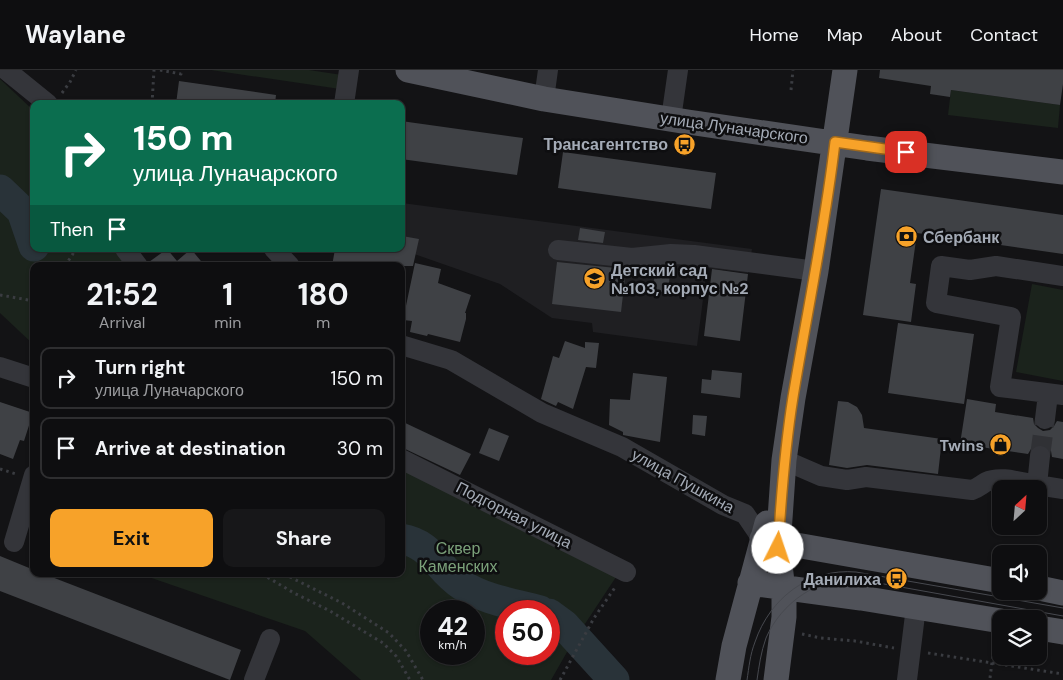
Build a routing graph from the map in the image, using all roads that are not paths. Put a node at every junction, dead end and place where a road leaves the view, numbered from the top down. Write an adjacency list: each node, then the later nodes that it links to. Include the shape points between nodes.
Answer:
1 (6, 70): 8 (street)
2 (349, 70): 9 (street)
3 (414, 70): 7 (main road, улица Луначарского)
4 (548, 70): 7 (street)
5 (678, 70): 10 (street)
6 (845, 70): 11 (main road)
7 (544, 99): 10 (main road, улица Луначарского)
8 (54, 100)
9 (345, 100)
10 (671, 119): 11 (main road, улица Луначарского)
11 (835, 142): 12 (main road, улица Луначарского); 18 (main road)
12 (1063, 172)
13 (558, 250): 18 (street, via 625,258 694,254)
14 (127, 252): 16 (street)
15 (277, 252): 17 (street)
16 (135, 262)
17 (286, 262)
18 (816, 271): 26 (main road)
19 (1063, 276): 23 (street, via 996,266 970,270 941,266 936,303 1011,317 1000,387)
20 (405, 346): 33 (street, улица Пушкина, via 451,360 542,413 622,447 723,505 746,514)
21 (0, 366): 22 (street)
22 (30, 377)
23 (1056, 394): 24 (street)
24 (1045, 420)
25 (1040, 456): 29 (street)
26 (784, 460): 30 (street, via 821,476 847,480 866,477 964,490 979,488); 33 (main road)
27 (405, 461): 35 (street, Подгорная улица)
28 (28, 476): 34 (street)
29 (1038, 480)
30 (992, 481)
31 (1048, 487): 32 (street)
32 (1063, 489)
33 (770, 540): 36 (main road); 37 (main road); 38 (main road)
34 (14, 542)
35 (623, 576)
36 (992, 580)
37 (750, 583): 38 (main road); 46 (main road)
38 (783, 589): 41 (main road); 48 (main road, via 783,633)
39 (1047, 590): 40 (main road)
40 (1063, 593)
41 (916, 607): 42 (main road); 49 (street)
42 (992, 620)
43 (1047, 629): 44 (main road)
44 (1063, 632)
45 (270, 638): 47 (street)
46 (729, 678)
47 (254, 680)
48 (776, 680)
49 (908, 680)

